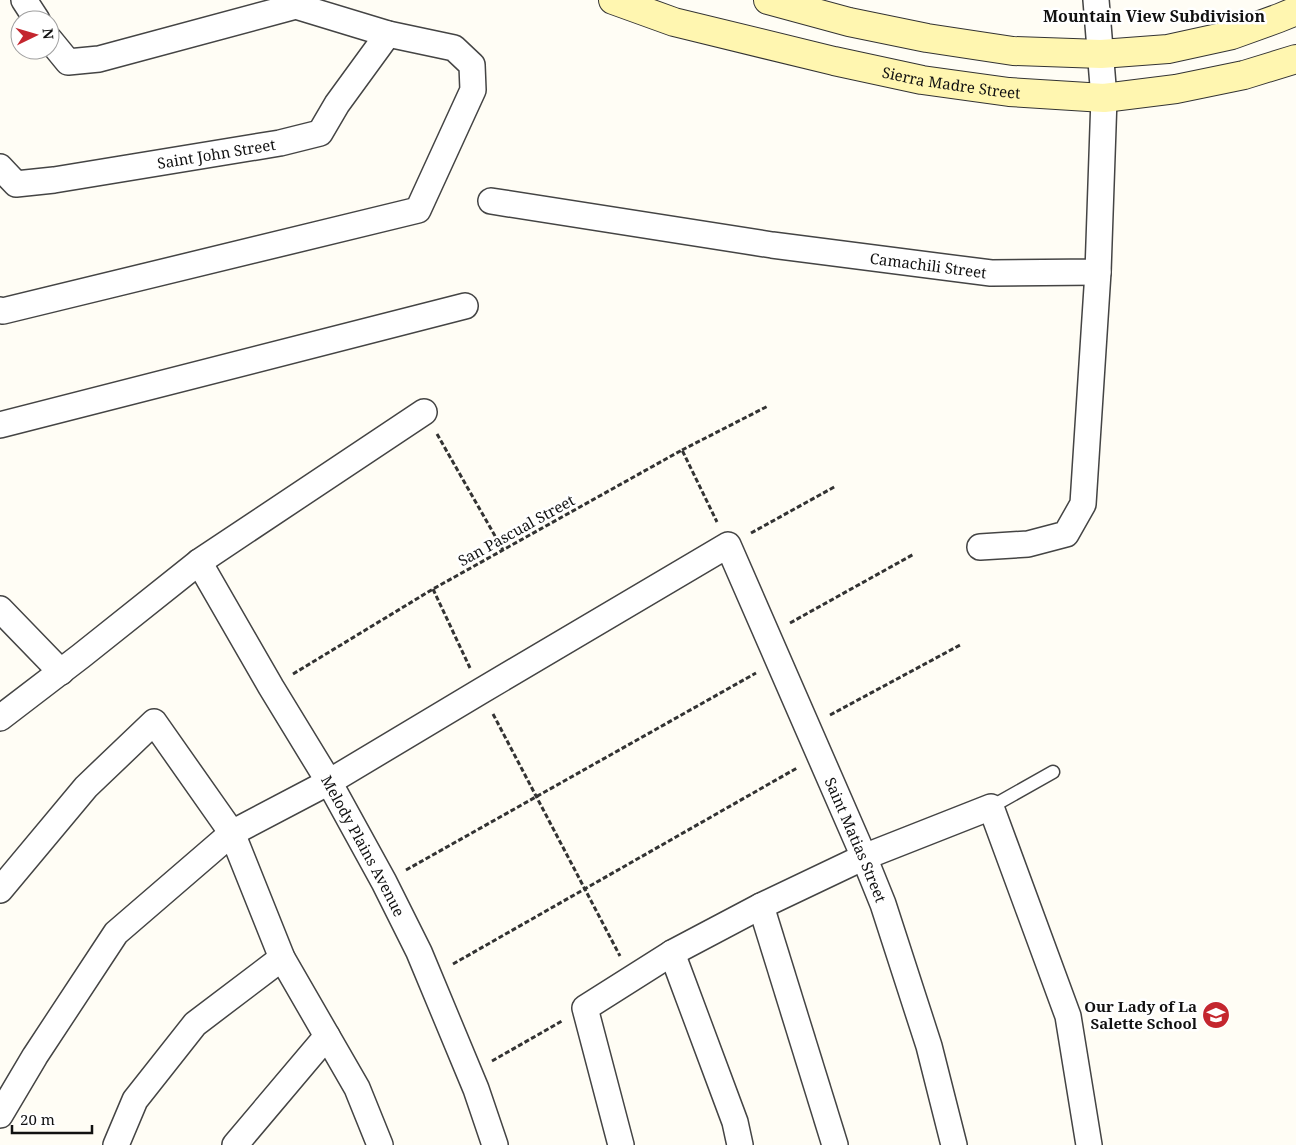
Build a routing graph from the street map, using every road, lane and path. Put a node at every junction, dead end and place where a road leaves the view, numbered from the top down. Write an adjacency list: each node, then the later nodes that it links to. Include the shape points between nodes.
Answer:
1 (613, 0): 9 (main road, Sierra Madre Street, via 674,22 922,80 1010,92)
2 (768, 0): 7 (main road, via 849,22 927,38 1013,51)
3 (1096, 0): 7 (street)
4 (1296, 11): 7 (main road, via 1232,35 1168,49)
5 (388, 34): 6 (street, via 296,6 99,59 68,62); 10 (street, Saint John Street, via 320,133 280,143 54,180 16,184); 14 (street, via 454,48 472,65 473,90 418,210)
6 (60, 52)
7 (1101, 54): 9 (street)
8 (1296, 59): 9 (main road, Sierra Madre Street, via 1235,77 1176,89)
9 (1104, 98): 12 (street)
10 (0, 167)
11 (491, 201): 12 (street, Camachili Street, via 772,245 991,273)
12 (1098, 272): 21 (street, via 1083,504 1066,534 1028,544)
13 (464, 306): 17 (street)
14 (0, 310)
15 (768, 406): 18 (path, San Pascual Street)
16 (424, 412): 22 (path); 24 (street)
17 (0, 424)
18 (682, 450): 20 (path); 22 (path, San Pascual Street)
19 (836, 486): 20 (path)
20 (728, 545): 27 (street, Saint Matias Street); 32 (street)
21 (980, 547)
22 (503, 550): 25 (path, San Pascual Street)
23 (914, 554): 27 (path)
24 (199, 562): 30 (street); 31 (street, Melody Plains Avenue)
25 (433, 589): 31 (path, San Pascual Street); 32 (path)
26 (0, 609): 30 (street)
27 (767, 636): 29 (street, Saint Matias Street)
28 (962, 644): 34 (path)
29 (778, 661): 34 (street, Saint Matias Street); 38 (path)
30 (61, 672): 33 (street)
31 (271, 687): 37 (street, Melody Plains Avenue)
32 (481, 691): 37 (street); 38 (path)
33 (0, 718)
34 (807, 727): 35 (street, Saint Matias Street)
35 (820, 755): 41 (street, Saint Matias Street); 44 (path)
36 (1053, 772): 39 (lane)
37 (329, 782): 40 (street); 42 (street, Melody Plains Avenue)
38 (535, 796): 42 (path); 44 (path)
39 (991, 807): 41 (street); 62 (street, via 1068,1016)
40 (232, 833): 43 (street, via 154,722 86,787); 47 (street); 53 (street, via 116,933 34,1056)
41 (864, 857): 45 (street); 61 (street, Saint Matias Street, via 883,904 929,1046)
42 (384, 882): 48 (street, Melody Plains Avenue)
43 (0, 890)
44 (584, 890): 48 (path); 49 (path)
45 (761, 906): 46 (street); 60 (street)
46 (672, 953): 49 (street); 59 (street, via 735,1122)
47 (282, 958): 51 (street); 55 (street, via 195,1024 135,1100)
48 (429, 977): 52 (street, Melody Plains Avenue)
49 (632, 979): 50 (street)
50 (585, 1008): 52 (path); 58 (street)
51 (327, 1036): 54 (street, via 357,1088); 56 (street)
52 (470, 1074): 57 (street, Melody Plains Avenue)
53 (0, 1115)
54 (379, 1144)
55 (116, 1145)
56 (234, 1145)
57 (495, 1145)
58 (621, 1145)
59 (740, 1145)
60 (835, 1145)
61 (954, 1145)
62 (1089, 1145)

